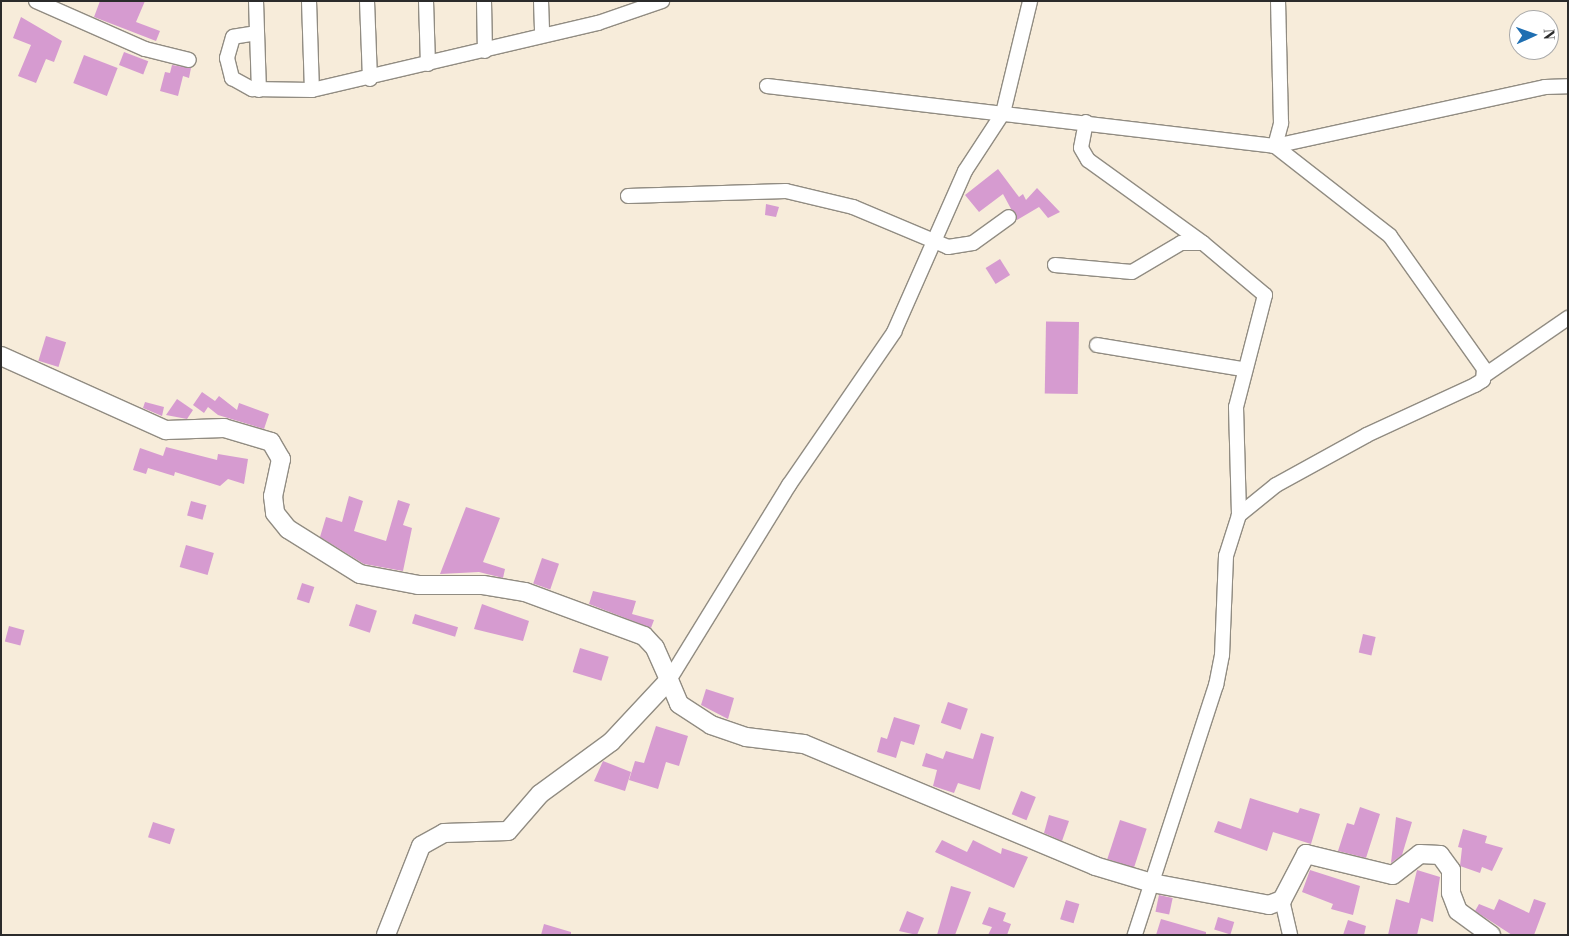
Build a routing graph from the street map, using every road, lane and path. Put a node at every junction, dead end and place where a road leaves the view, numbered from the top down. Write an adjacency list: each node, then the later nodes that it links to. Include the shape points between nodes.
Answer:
1 (36, 1): 14 (street, via 144,49)
2 (256, 1): 11 (street)
3 (309, 1): 20 (street)
4 (367, 1): 16 (street)
5 (426, 1): 15 (street)
6 (484, 1): 13 (street)
7 (541, 1): 12 (street)
8 (662, 1): 12 (street, via 648,9)
9 (1030, 1): 21 (street)
10 (1278, 1): 23 (street, via 1281,123)
11 (258, 33): 19 (street); 19 (street, via 234,37 227,64 240,86)
12 (542, 35): 13 (street)
13 (485, 51): 15 (street)
14 (190, 60)
15 (428, 64): 16 (street)
16 (370, 79): 20 (street)
17 (767, 86): 21 (street)
18 (1568, 86): 23 (street, via 1545,87)
19 (260, 90): 20 (street)
20 (312, 90)
21 (1003, 113): 22 (street); 26 (street, via 965,171)
22 (1086, 122): 23 (street); 27 (street, via 1081,148 1088,160)
23 (1275, 146): 33 (street, via 1390,236)
24 (628, 196): 26 (street, via 786,191 854,207)
25 (1009, 217): 26 (street, via 973,243 954,248)
26 (935, 243): 35 (street, via 910,301 868,375 818,440)
27 (1203, 243): 28 (street, via 1181,244 1132,272); 32 (street, via 1265,295 1262,317)
28 (1055, 265)
29 (1568, 318): 33 (street)
30 (1097, 345): 32 (street)
31 (1, 356): 35 (street, via 166,430 224,428 261,437 271,442 281,459 273,496 275,513 288,529 334,560 376,579 506,588 561,605 644,636 655,648)
32 (1242, 369): 34 (street, via 1234,430)
33 (1485, 375): 34 (street, via 1276,486)
34 (1239, 515): 36 (street, via 1226,556 1222,655 1216,685)
35 (669, 680): 36 (street, via 679,704 711,725 746,737 804,744 1095,866); 38 (street, via 611,742 540,794 508,831 444,833 421,846)
36 (1152, 883): 37 (street, via 1257,904); 39 (street)
37 (1282, 900): 40 (street); 41 (street, via 1306,854 1393,875 1409,860 1431,854 1447,862 1452,901 1458,911)
38 (386, 935)
39 (1135, 935)
40 (1290, 935)
41 (1491, 935)

